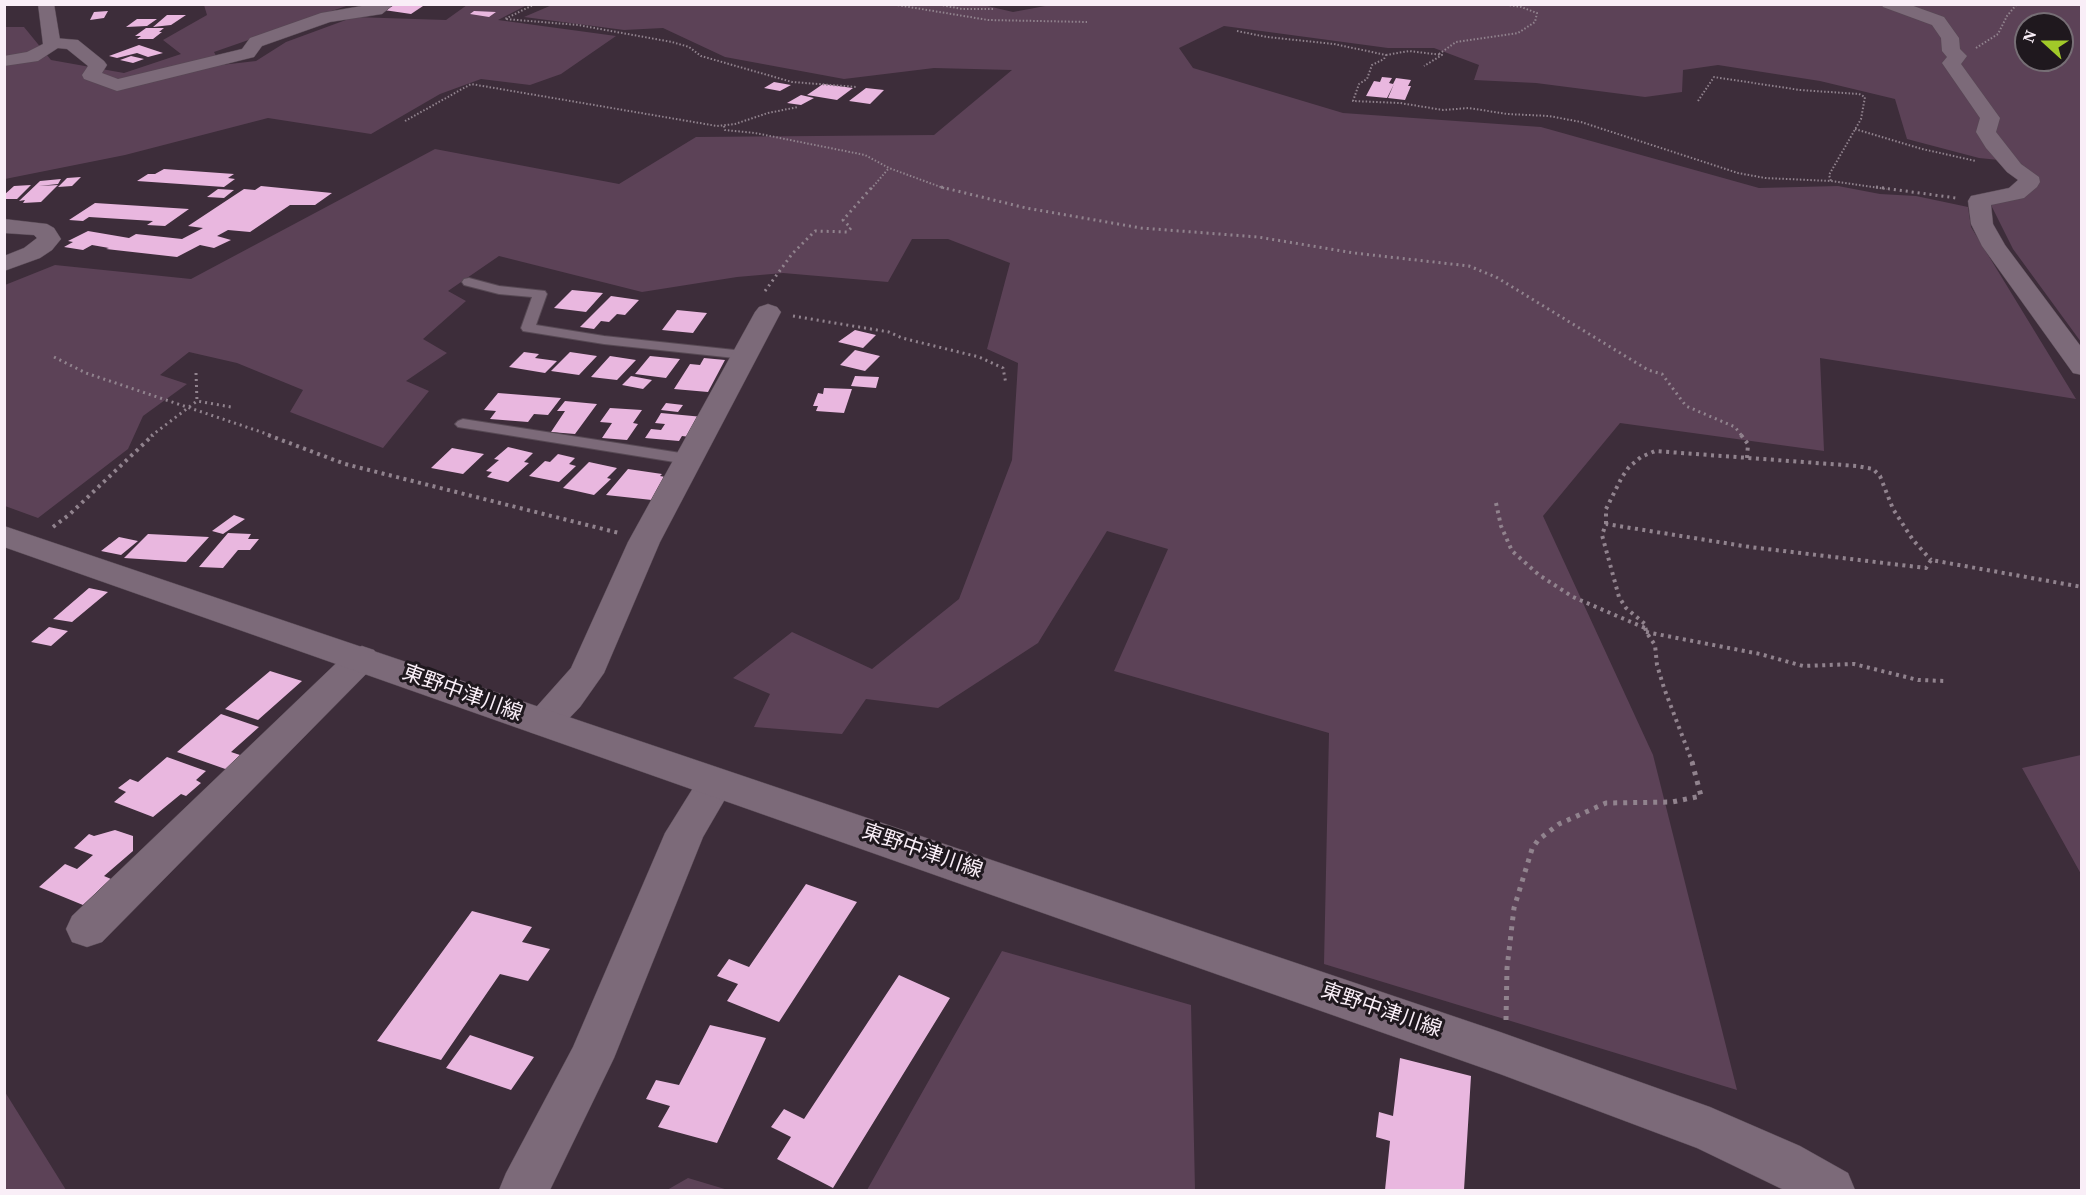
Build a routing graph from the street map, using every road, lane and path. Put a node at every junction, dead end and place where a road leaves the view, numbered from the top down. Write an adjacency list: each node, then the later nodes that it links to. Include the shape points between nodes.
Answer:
1 (46, 4): 12 (street)
2 (386, 4): 12 (street, via 376,10 327,17 256,42 248,53 117,85 91,75 98,65 72,44)
3 (535, 4): 18 (path, via 505,19 578,25 672,42 722,63 792,82)
4 (891, 4): 10 (path, via 988,20)
5 (936, 4): 9 (path)
6 (1501, 4): 13 (path, via 1537,13 1535,22 1518,33 1456,42)
7 (1889, 4): 15 (street, via 1938,21 1950,38 1951,51)
8 (2017, 4): 15 (path, via 1998,34)
9 (994, 9)
10 (1087, 22)
11 (1237, 31): 14 (path)
12 (54, 43): 16 (street, via 32,57)
13 (1439, 54): 14 (path, via 1409,51); 17 (path, via 1442,55)
14 (1386, 55): 26 (path, via 1372,65 1353,101 1550,116 1581,122 1737,173)
15 (1958, 56): 25 (street, via 1951,63 1990,118 1986,132)
16 (4, 61)
17 (1424, 66)
18 (857, 87)
19 (1698, 101): 23 (path, via 1714,77 1859,94 1865,97)
20 (798, 107): 22 (path)
21 (405, 120): 22 (path, via 471,84)
22 (724, 126): 24 (path, via 725,130 857,153)
23 (1855, 129): 25 (path, via 1922,149); 26 (path, via 1829,175)
24 (889, 168): 31 (path, via 843,220 851,228 847,232 815,231 792,254 758,300); 42 (path, via 955,192 1141,228 1258,237 1469,266 1496,277 1648,370 1662,374 1686,406 1735,427 1748,444)
25 (2016, 169): 27 (street, via 2029,182 2016,193)
26 (1831, 181): 27 (path)
27 (1979, 201): 34 (street, via 1982,224 1994,246)
28 (4, 226): 29 (street, via 39,229 48,239 32,253)
29 (4, 264)
30 (469, 282): 32 (lane, via 540,294 528,328)
31 (768, 312): 32 (street); 36 (path, via 889,332 979,357 1003,368)
32 (744, 355): 41 (street)
33 (54, 357): 38 (path, via 86,373)
34 (2082, 367)
35 (196, 373): 37 (path)
36 (1006, 384)
37 (197, 401): 38 (path); 39 (path)
38 (188, 407): 45 (path, via 345,464); 46 (path, via 70,514)
39 (231, 407)
40 (463, 424): 41 (lane)
41 (687, 459): 45 (street)
42 (1747, 459): 44 (path, via 1655,451 1641,457 1629,467 1611,495); 47 (path, via 1873,469 1880,476 1893,509)
43 (1496, 503): 49 (path, via 1512,551 1539,575 1573,597)
44 (1606, 524): 47 (path, via 1870,562 1926,568); 49 (path, via 1602,535 1619,597 1645,624)
45 (646, 539): 52 (street, via 586,673)
46 (17, 540): 50 (street, 東野中津川線)
47 (1931, 560): 48 (path)
48 (2082, 586)
49 (1646, 630): 51 (path, via 1803,666 1854,664 1918,680); 55 (path, via 1655,645 1664,688 1701,796 1672,802 1606,803 1558,824 1538,840 1514,908 1506,1025)
50 (362, 658): 52 (street, 東野中津川線); 54 (street)
51 (1946, 681)
52 (543, 723): 53 (street, 東野中津川線)
53 (716, 782): 55 (street, 東野中津川線); 56 (street, via 685,833 591,1058)
54 (87, 929)
55 (1500, 1053): 57 (street, 東野中津川線, via 1710,1130 1784,1163)
56 (524, 1191)
57 (1830, 1191)

